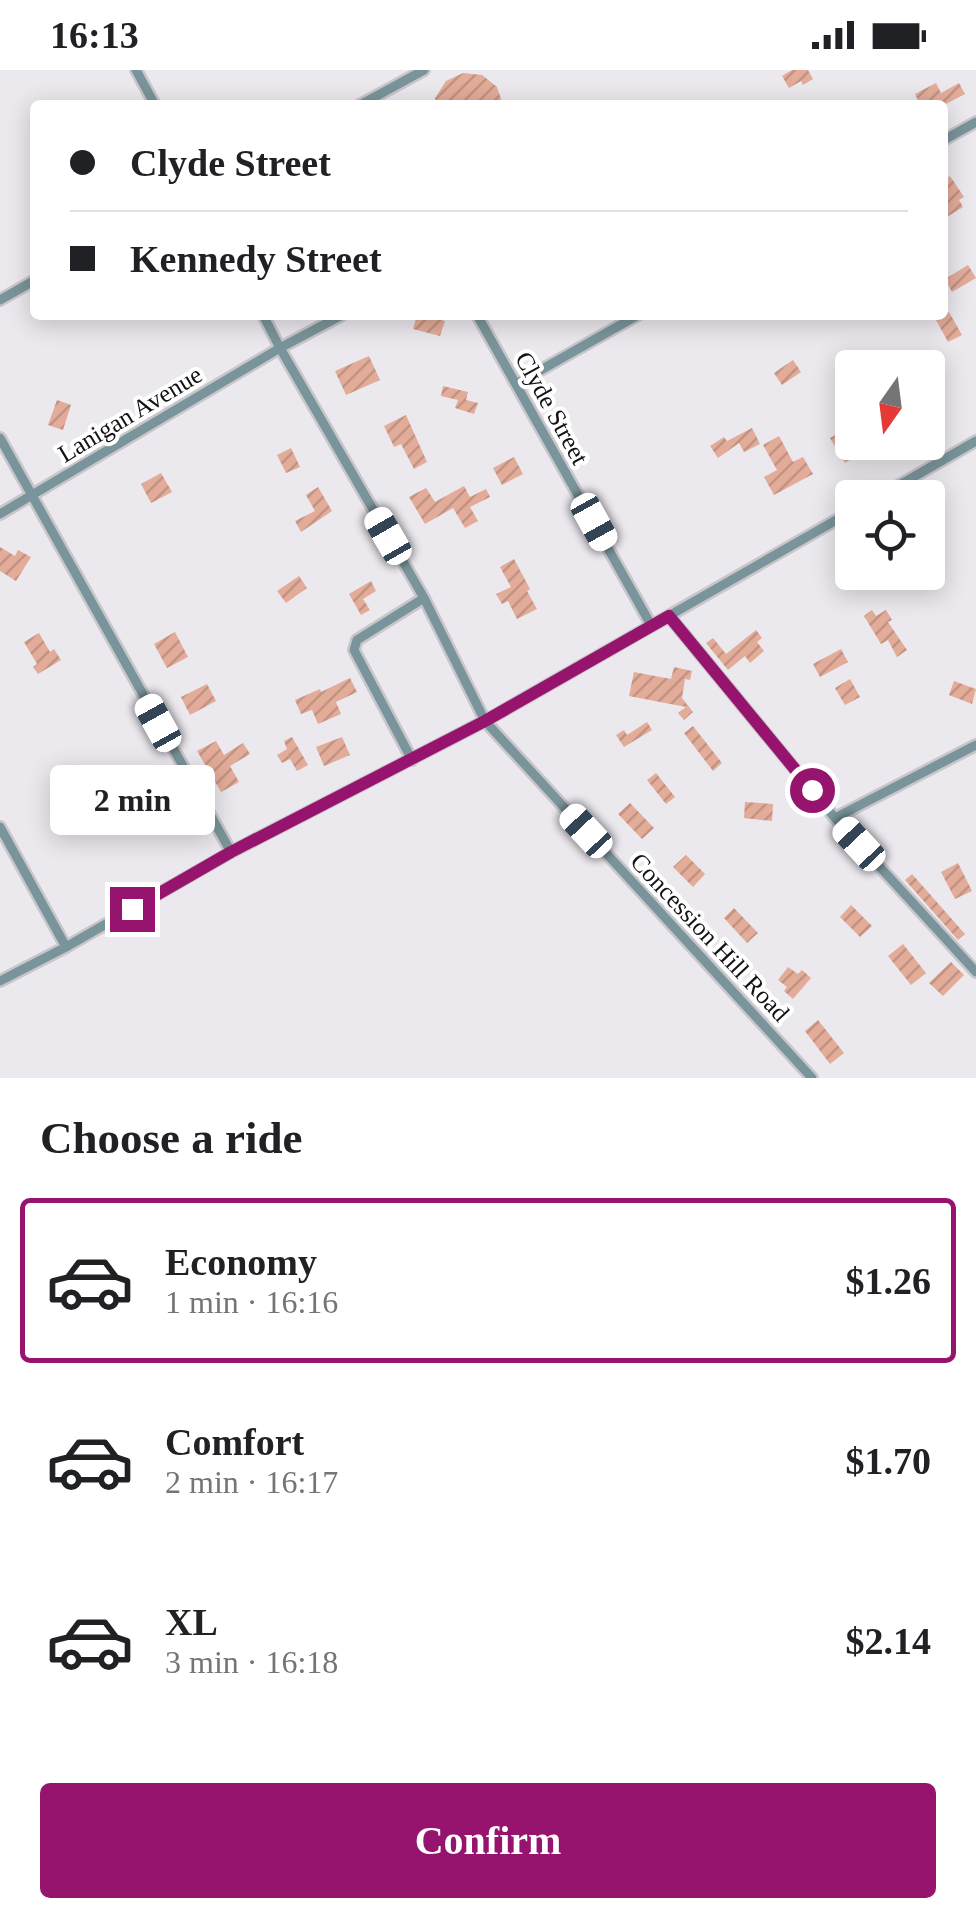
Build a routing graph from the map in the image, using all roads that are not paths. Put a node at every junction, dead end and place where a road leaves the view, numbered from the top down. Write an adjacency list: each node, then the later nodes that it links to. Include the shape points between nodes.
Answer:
1 (136, 70): 3 (street)
2 (424, 70): 4 (street)
3 (151, 100)
4 (369, 100)
5 (976, 122): 6 (street)
6 (948, 138)
7 (30, 283): 8 (street)
8 (0, 300)
9 (266, 320): 13 (street, Concession Hill Road)
10 (333, 320): 13 (street, Lanigan Avenue)
11 (480, 320): 14 (street, Clyde Street)
12 (629, 320): 14 (street)
13 (280, 348): 18 (street, Lanigan Avenue); 21 (street, Concession Hill Road)
14 (516, 384): 23 (street, Clyde Street)
15 (0, 438): 18 (street)
16 (974, 446): 17 (street)
17 (911, 480)
18 (31, 496): 19 (street, Lanigan Avenue); 29 (street)
19 (0, 514)
20 (835, 521): 22 (street)
21 (424, 598): 24 (street, Concession Hill Road); 26 (street, via 357,640 354,650)
22 (669, 616): 23 (street); 27 (street)
23 (651, 626): 24 (street)
24 (485, 721): 26 (street); 33 (street, Concession Hill Road)
25 (976, 745): 27 (street)
26 (412, 760): 29 (street)
27 (835, 818): 31 (street)
28 (0, 827): 30 (street)
29 (231, 852): 30 (street)
30 (66, 947): 32 (street)
31 (976, 972)
32 (0, 981)
33 (812, 1078)

